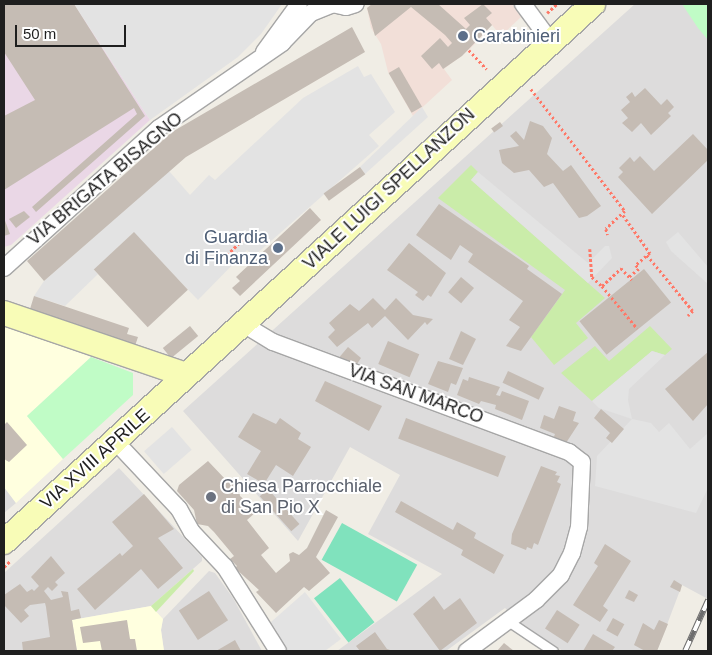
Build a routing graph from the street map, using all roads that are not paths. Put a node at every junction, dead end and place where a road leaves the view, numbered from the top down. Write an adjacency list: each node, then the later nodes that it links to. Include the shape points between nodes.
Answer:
1 (299, 4): 7 (street, VIA BRIGATA BISAGNO)
2 (332, 4): 3 (street, via 346,7); 7 (street, VIA BRIGATA BISAGNO, via 311,13 282,43)
3 (356, 4)
4 (524, 4): 6 (street)
5 (593, 4): 6 (street, VIALE LUIGI SPELLANZON)
6 (551, 42): 12 (street, VIALE LUIGI SPELLANZON)
7 (261, 56): 8 (street, VIA BRIGATA BISAGNO, via 158,128)
8 (22, 249): 9 (street, VIA BRIGATA BISAGNO); 10 (street, VIA BRIGATA BISAGNO)
9 (4, 256)
10 (4, 268)
11 (4, 313): 13 (street)
12 (243, 324): 13 (street, VIALE LUIGI SPELLANZON); 16 (street, VIA SAN MARCO, via 273,342 578,456 583,468 580,527 567,564 554,584)
13 (186, 375): 14 (street, VIA XVIII APRILE)
14 (115, 441): 15 (street, VIA XVIII APRILE); 17 (street, via 179,509 192,532 225,567)
15 (4, 542)
16 (508, 622): 18 (street); 19 (lane)
17 (278, 651)
18 (467, 651)
19 (552, 651)

